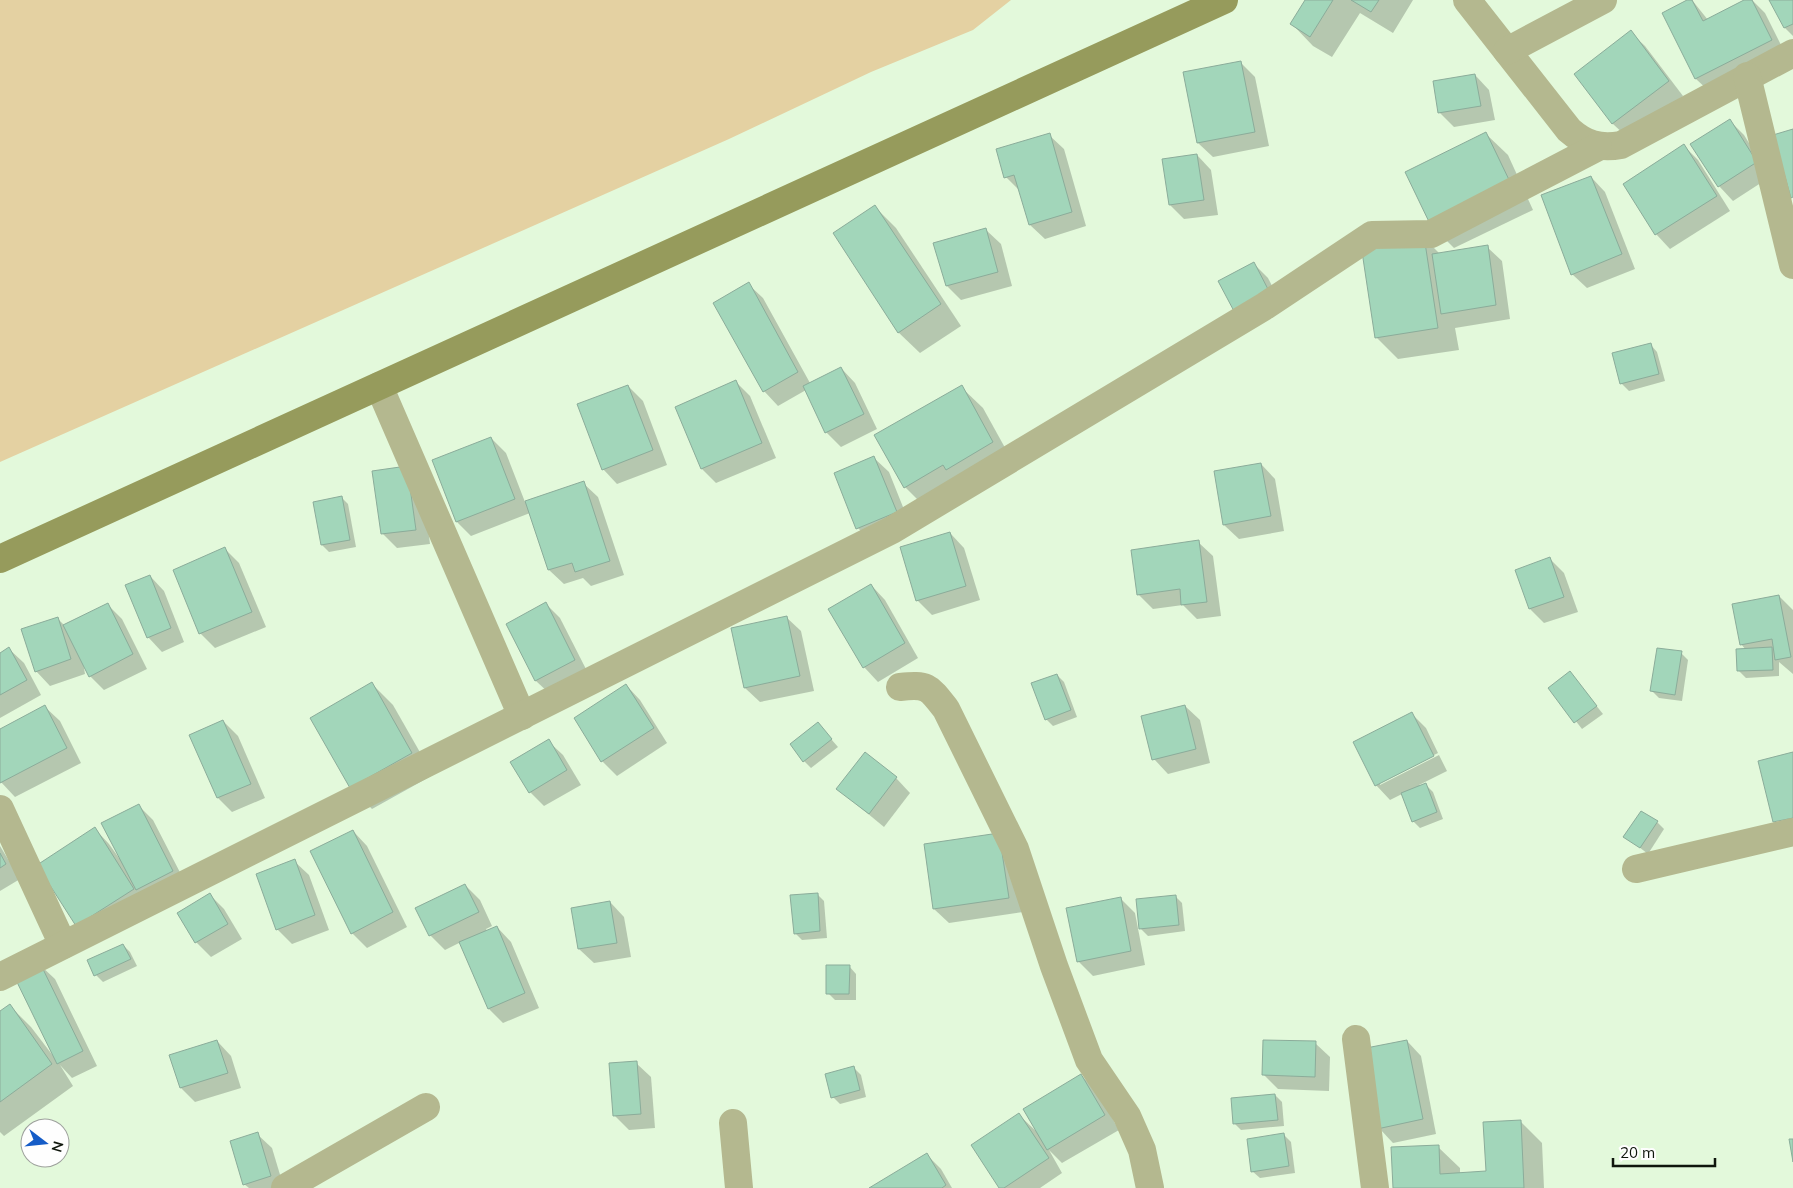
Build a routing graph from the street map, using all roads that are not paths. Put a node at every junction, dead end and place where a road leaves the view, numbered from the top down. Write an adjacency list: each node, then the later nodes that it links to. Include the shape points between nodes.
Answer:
1 (1224, 0): 9 (main road)
2 (1467, 0): 4 (street)
3 (1603, 0): 4 (street)
4 (1507, 51): 7 (street, via 1569,130 1581,141)
5 (1793, 53): 6 (street)
6 (1747, 76): 7 (street, via 1621,145); 8 (street)
7 (1598, 146): 12 (street, via 1431,234 1372,235 1266,306 892,530)
8 (1793, 265)
9 (378, 386): 10 (main road); 12 (street)
10 (0, 559)
11 (900, 687): 23 (street, via 920,685 932,690 946,709 1015,850 1089,1060 1126,1116 1142,1150)
12 (522, 716): 16 (street)
13 (0, 809): 16 (street)
14 (1793, 832): 15 (street)
15 (1636, 870)
16 (63, 945): 17 (street)
17 (0, 977)
18 (1356, 1039): 24 (street)
19 (426, 1107): 21 (street)
20 (734, 1123): 22 (street)
21 (286, 1188)
22 (739, 1188)
23 (1150, 1188)
24 (1375, 1188)

